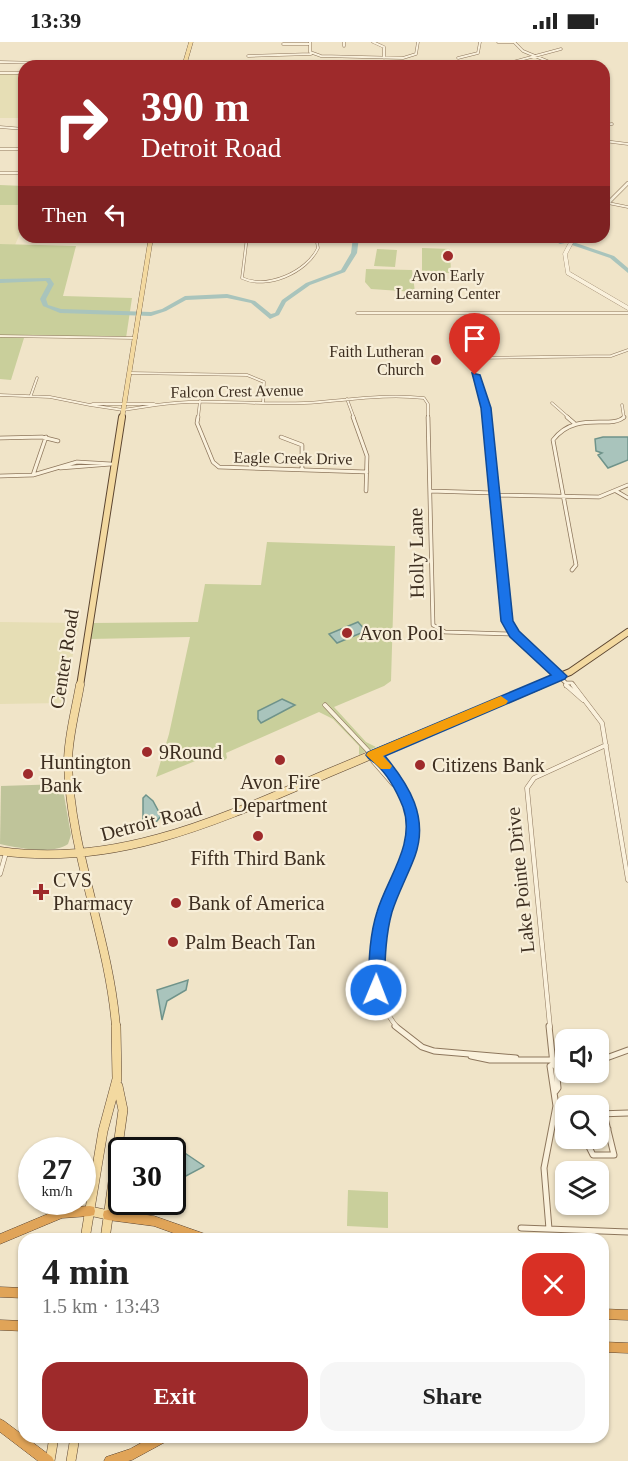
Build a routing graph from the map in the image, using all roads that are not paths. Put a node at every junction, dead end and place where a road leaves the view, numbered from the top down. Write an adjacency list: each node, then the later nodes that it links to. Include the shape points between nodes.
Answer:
1 (191, 42): 15 (main road)
2 (373, 42): 13 (street, via 384,47)
3 (418, 42): 13 (street, via 415,56)
4 (480, 42): 14 (street, via 478,52)
5 (498, 42): 6 (street)
6 (514, 42): 11 (street)
7 (309, 43): 8 (street); 10 (street)
8 (283, 44)
9 (561, 49): 11 (street)
10 (312, 54): 12 (street); 13 (street)
11 (532, 55): 16 (street); 17 (street)
12 (248, 56)
13 (384, 58)
14 (458, 58)
15 (186, 60)
16 (517, 60)
17 (544, 60)
18 (0, 62): 19 (street)
19 (18, 62)
20 (0, 73): 21 (street)
21 (18, 73)
22 (0, 127): 23 (street)
23 (18, 128)
24 (610, 142): 25 (street)
25 (628, 144)
26 (0, 149): 27 (street)
27 (18, 149)
28 (0, 173): 29 (street)
29 (18, 173)
30 (628, 183): 31 (street)
31 (610, 201)
32 (610, 203): 33 (street)
33 (628, 207)
34 (150, 243): 42 (main road, Center Road)
35 (246, 243): 36 (street, via 243,279 251,282 266,281 306,265)
36 (319, 243)
37 (570, 243): 38 (street, via 565,252 568,273)
38 (628, 308)
39 (357, 313): 40 (street)
40 (628, 313)
41 (0, 336): 42 (street)
42 (136, 338): 46 (main road, Center Road)
43 (628, 350): 44 (street)
44 (620, 354): 45 (street); 71 (street, via 476,358 473,363 486,408)
45 (628, 356)
46 (130, 373): 53 (street, via 247,375 264,382); 56 (main road, Center Road)
47 (37, 378): 49 (street)
48 (0, 395): 49 (street, Falcon Crest Avenue)
49 (31, 395): 56 (street, Falcon Crest Avenue, via 90,405)
50 (424, 398): 51 (street, Falcon Crest Avenue, via 407,395); 69 (street, Holly Lane, via 428,404)
51 (347, 399): 53 (street, Falcon Crest Avenue); 64 (street, via 367,453)
52 (200, 401): 53 (street, Falcon Crest Avenue); 56 (street, Falcon Crest Avenue); 63 (street, Eagle Creek Drive, via 197,423 215,466)
53 (263, 403)
54 (552, 404): 57 (street)
55 (622, 405): 57 (street, via 625,417 621,420)
56 (125, 406): 62 (main road, Center Road)
57 (575, 423): 72 (street, via 560,431 552,442)
58 (46, 437): 60 (street); 61 (street); 65 (street)
59 (281, 437): 63 (street, via 302,445)
60 (0, 438)
61 (58, 441)
62 (113, 464): 65 (street, via 60,468); 82 (main road, Center Road, via 68,759 69,787)
63 (302, 470): 64 (street, Eagle Creek Drive)
64 (367, 472): 68 (street)
65 (33, 475): 66 (street)
66 (0, 476)
67 (628, 484): 70 (street)
68 (366, 491)
69 (430, 491): 71 (street); 76 (street, Holly Lane, via 434,625 445,632)
70 (616, 491): 72 (street, via 602,497); 73 (street)
71 (494, 494): 72 (street); 76 (street, via 507,621)
72 (564, 496): 74 (street, via 576,565)
73 (628, 498)
74 (573, 570)
75 (628, 632): 77 (main road, Detroit Road)
76 (514, 634): 77 (street)
77 (560, 676): 79 (street, via 572,683 600,719); 80 (main road, Detroit Road)
78 (325, 705): 80 (street)
79 (606, 746): 84 (street); 87 (street, Lake Pointe Drive, via 534,778 527,788)
80 (374, 757): 82 (main road, Detroit Road, via 198,828 136,846); 87 (street, via 381,759 409,803 414,831 385,911 375,970 377,996 389,1020 410,1040 437,1052 483,1059)
81 (3, 851): 82 (main road, Detroit Road); 83 (street)
82 (82, 854): 88 (main road, Center Road, via 110,985)
83 (0, 874)
84 (628, 880)
85 (628, 1050): 86 (street)
86 (609, 1057)
87 (553, 1062): 89 (street, Lake Pointe Drive, via 558,1088)
88 (118, 1086): 94 (main road, Center Road, via 123,1110); 96 (main road, Center Road, via 103,1134)
89 (555, 1095)
90 (555, 1111): 102 (street, Lake Pointe Drive, via 544,1168)
91 (628, 1113): 92 (street)
92 (609, 1114)
93 (609, 1132): 95 (street, via 613,1156 599,1158)
94 (119, 1137)
95 (590, 1149)
96 (96, 1175)
97 (96, 1212): 100 (main road)
98 (57, 1215): 107 (highway)
99 (89, 1215): 104 (main road, Center Road)
100 (108, 1215): 105 (main road, Center Road); 106 (highway, via 154,1221)
101 (521, 1228): 102 (street)
102 (549, 1229): 103 (street)
103 (628, 1232)
104 (86, 1233)
105 (106, 1233)
106 (187, 1233)
107 (0, 1239)
108 (0, 1292): 109 (highway)
109 (18, 1293)
110 (609, 1314): 111 (highway)
111 (628, 1315)
112 (0, 1325): 113 (highway)
113 (18, 1326)
114 (609, 1347): 115 (highway)
115 (628, 1348)
116 (0, 1425): 117 (highway)
117 (18, 1438)
118 (24, 1443): 122 (highway)
119 (53, 1443): 122 (main road)
120 (74, 1443): 123 (main road)
121 (152, 1443): 124 (highway)
122 (49, 1461)
123 (71, 1461)
124 (110, 1461)

